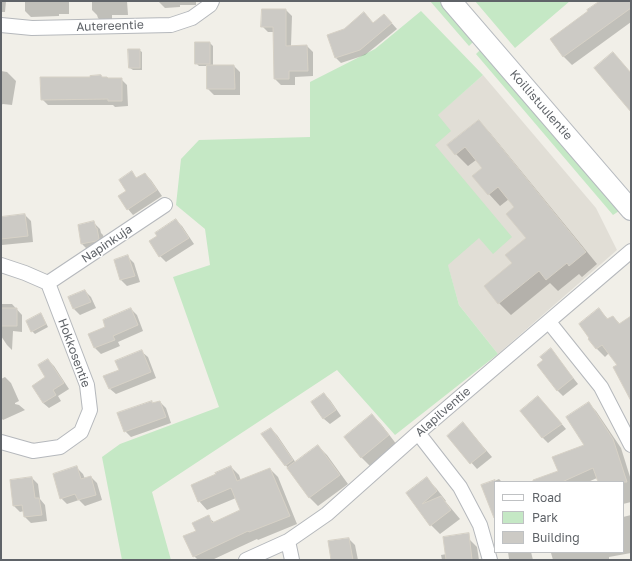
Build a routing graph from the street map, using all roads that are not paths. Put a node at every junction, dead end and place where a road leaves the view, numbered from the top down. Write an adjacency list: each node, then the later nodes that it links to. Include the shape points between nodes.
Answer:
1 (212, 1): 3 (street, Autereentie, via 192,18 171,25 32,28)
2 (451, 1): 5 (street, Koillistuulentie)
3 (1, 25)
4 (165, 205): 8 (street, Napinkuja)
5 (631, 210)
6 (631, 251): 9 (street, Alapilventie)
7 (1, 265): 8 (street, via 25,272)
8 (48, 284): 11 (street, Hokkosentie, via 87,386 90,410 81,432 60,447 34,451)
9 (549, 322): 10 (street, Alapilventie); 12 (street, via 601,387)
10 (418, 433): 13 (street, Alapilventie, via 327,514); 16 (street, via 460,487 480,525)
11 (1, 442)
12 (631, 445)
13 (288, 541): 14 (street, Alapilventie); 15 (street)
14 (246, 560)
15 (292, 560)
16 (490, 560)

